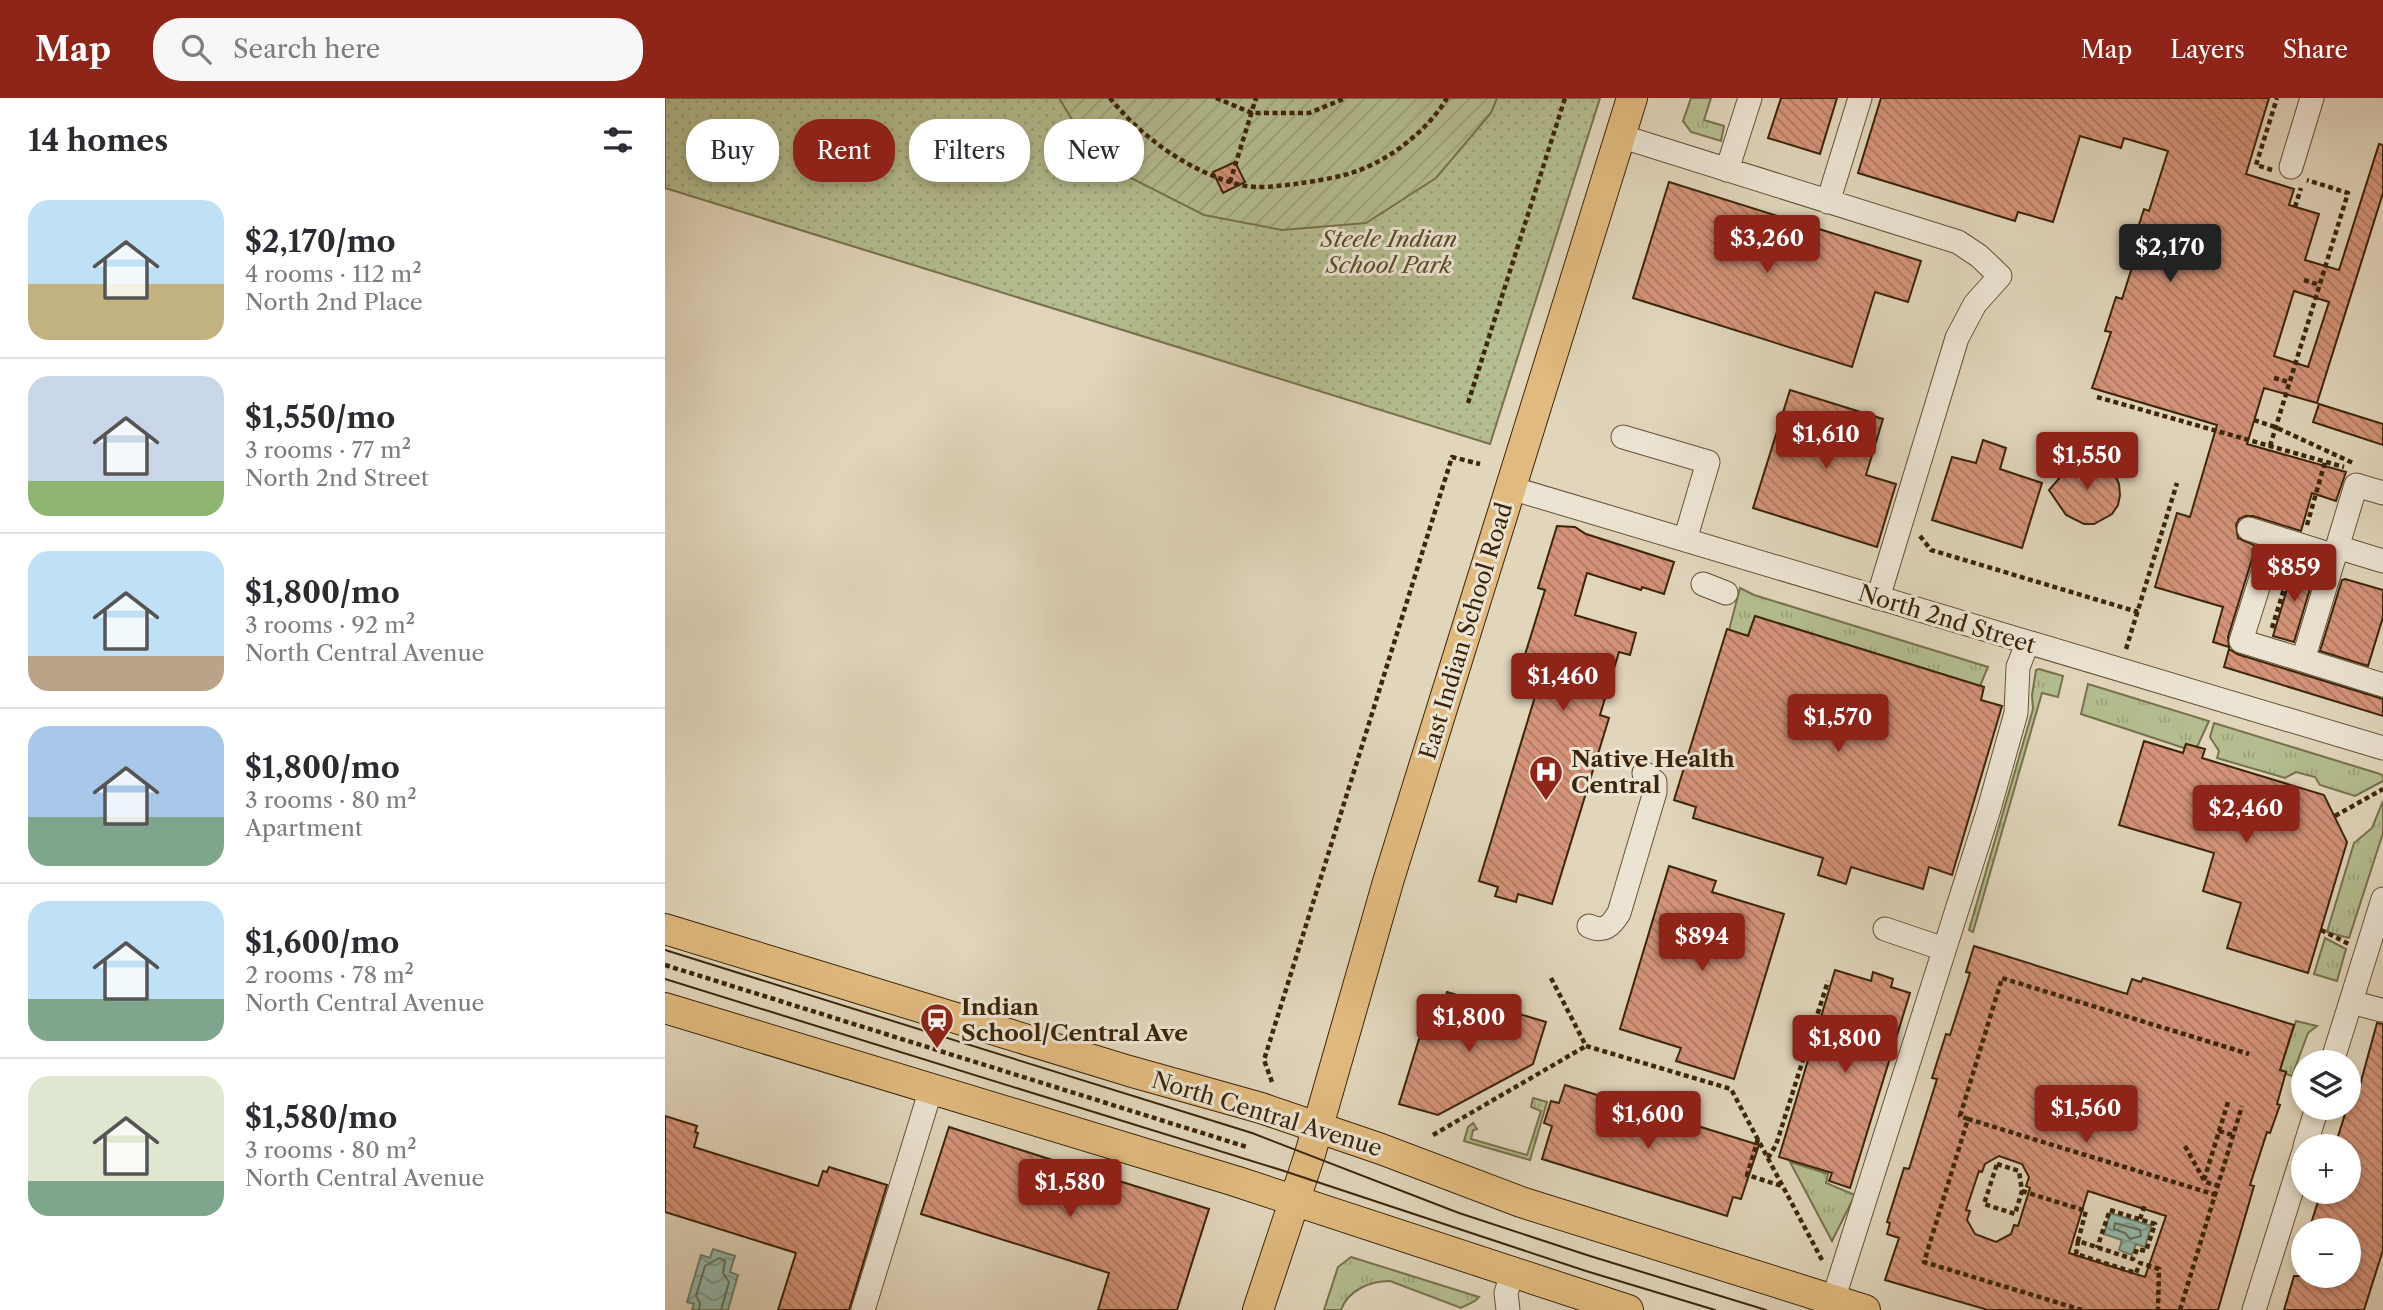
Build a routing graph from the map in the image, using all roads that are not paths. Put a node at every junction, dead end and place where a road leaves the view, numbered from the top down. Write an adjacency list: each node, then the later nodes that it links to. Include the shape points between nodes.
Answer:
1 (1632, 98): 5 (main road, East Indian School Road)
2 (1750, 98): 7 (street)
3 (1860, 98): 8 (street)
4 (2312, 98): 6 (street)
5 (1620, 136): 7 (street); 10 (main road, East Indian School Road)
6 (2285, 169)
7 (1727, 170): 8 (street)
8 (1828, 202): 19 (street, via 1958,243 2000,276 1968,315 1957,338)
9 (1623, 438): 14 (street, via 1708,462)
10 (1511, 488): 14 (street, North 2nd Street); 35 (main road, East Indian School Road, via 1388,882)
11 (2383, 493): 15 (street, via 2350,477)
12 (2249, 529): 13 (street)
13 (2274, 537): 15 (street); 21 (street, via 2241,641)
14 (1685, 540): 19 (street, North 2nd Street)
15 (2336, 551): 16 (street); 21 (street)
16 (2383, 561)
17 (1703, 584): 18 (street)
18 (1725, 593)
19 (1878, 598): 20 (street, North 2nd Street)
20 (2027, 644): 23 (street, North 2nd Street); 29 (street, via 2018,667 2018,698 1987,785)
21 (2303, 660): 22 (street)
22 (2383, 685)
23 (2383, 748)
24 (1644, 773): 26 (street, via 1655,782 1655,792 1619,913 1605,929)
25 (2383, 900): 30 (street)
26 (1589, 926)
27 (665, 929): 35 (main road, North Central Avenue)
28 (1885, 929): 29 (street)
29 (1944, 948): 39 (street)
30 (2351, 1002): 32 (street); 33 (street)
31 (665, 1008): 34 (main road)
32 (2381, 1010)
33 (2336, 1050)
34 (931, 1089): 37 (main road); 41 (street)
35 (1318, 1128): 37 (main road, East Indian School Road); 39 (main road, North Central Avenue, via 1521,1202)
36 (2291, 1193): 45 (street)
37 (1293, 1201): 38 (main road); 42 (main road, East Indian School Road)
38 (1512, 1273): 40 (main road); 43 (street, via 1506,1293)
39 (1833, 1300): 44 (main road, North Central Avenue)
40 (1617, 1308)
41 (863, 1310)
42 (1258, 1310)
43 (1508, 1310)
44 (1864, 1310)
45 (2255, 1310)

